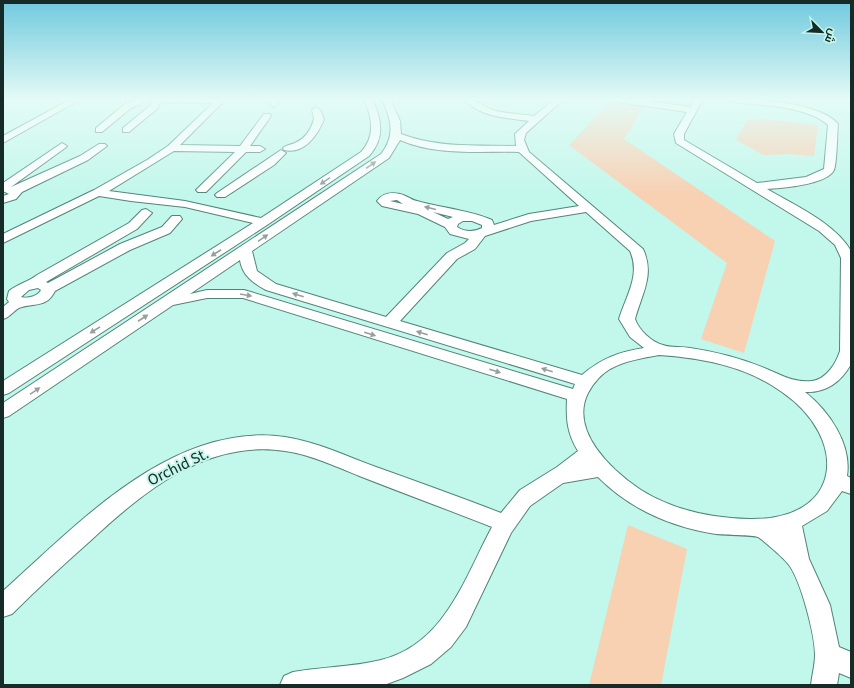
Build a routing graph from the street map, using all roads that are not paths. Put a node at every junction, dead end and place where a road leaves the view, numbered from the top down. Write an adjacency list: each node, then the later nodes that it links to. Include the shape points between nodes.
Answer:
1 (18, 131): 11 (street)
2 (189, 131): 17 (street)
3 (255, 131): 19 (street)
4 (313, 131): 15 (street, via 302,144)
5 (376, 131): 34 (street, one-way to 34, via 377,136 370,150)
6 (397, 131): 10 (street)
7 (522, 131): 18 (street, via 518,136 518,143)
8 (681, 131): 22 (street, via 679,141)
9 (832, 131): 22 (street, via 827,173 813,179)
10 (398, 136): 14 (street, via 410,142); 20 (street)
11 (4, 139)
12 (62, 146): 23 (street)
13 (102, 146): 25 (street, via 90,155)
14 (438, 146): 16 (street); 20 (street)
15 (278, 147): 19 (street); 27 (street, via 274,161)
16 (486, 147): 18 (street); 21 (street)
17 (172, 148): 19 (street); 26 (street)
18 (522, 148): 21 (street)
19 (243, 149): 24 (street)
20 (385, 156): 39 (street, one-way to 20)
21 (532, 159): 29 (street)
22 (755, 187): 38 (street)
23 (3, 189): 25 (street)
24 (202, 190)
25 (15, 191): 28 (street, via 16,195)
26 (98, 192): 34 (street, via 185,204); 37 (street)
27 (221, 195)
28 (3, 200)
29 (589, 208): 32 (street); 48 (street, via 627,240 642,258 643,268 627,319)
30 (146, 213): 41 (street, via 133,226)
31 (470, 217): 32 (street); 35 (street, via 455,220); 35 (street, one-way to 35, via 407,204); 36 (street, via 488,223 489,226)
32 (529, 218): 36 (street)
33 (176, 219): 42 (street, via 166,230 125,247)
34 (263, 222): 53 (street, one-way to 53)
35 (452, 228): 36 (street, via 469,235); 40 (street)
36 (483, 233): 40 (street, via 470,246)
37 (3, 239)
38 (845, 243): 45 (street, via 849,265)
39 (245, 249): 44 (street); 47 (street, one-way to 39, via 260,281 247,266)
40 (452, 256): 47 (street)
41 (33, 285): 42 (street, via 44,285); 43 (street)
42 (49, 288): 43 (street, via 48,293 29,302)
43 (13, 295): 46 (street)
44 (166, 303): 54 (street, one-way to 54, via 207,294 244,294); 56 (street, one-way to 44)
45 (849, 305): 52 (street, via 848,351 845,361 839,371)
46 (3, 314)
47 (389, 323): 54 (street, one-way to 47)
48 (634, 333): 49 (street); 50 (street)
49 (660, 350): 50 (street); 51 (street, via 721,357 751,368)
50 (629, 354): 54 (street, via 596,369)
51 (780, 383): 52 (street); 55 (street)
52 (814, 386): 55 (street)
53 (3, 389)
54 (580, 389): 57 (street, via 574,414 578,433)
55 (809, 406): 58 (street, via 823,422)
56 (3, 412)
57 (588, 453): 59 (street); 60 (street)
58 (845, 460): 61 (street)
59 (601, 469): 60 (street); 64 (street, via 646,502 674,515 733,528)
60 (559, 476): 63 (street, via 519,503)
61 (844, 484): 62 (street, via 812,512)
62 (790, 522): 64 (street); 65 (street)
63 (505, 523): 66 (street, Orchid St., via 335,459 284,444 253,442 214,449 187,459 131,491); 69 (street, via 468,603 451,629 427,652 395,669 364,677)
64 (762, 528): 65 (street)
65 (798, 559): 67 (street, via 818,605)
66 (3, 606)
67 (828, 655): 68 (street); 70 (street)
68 (851, 665)
69 (293, 685)
70 (824, 685)

